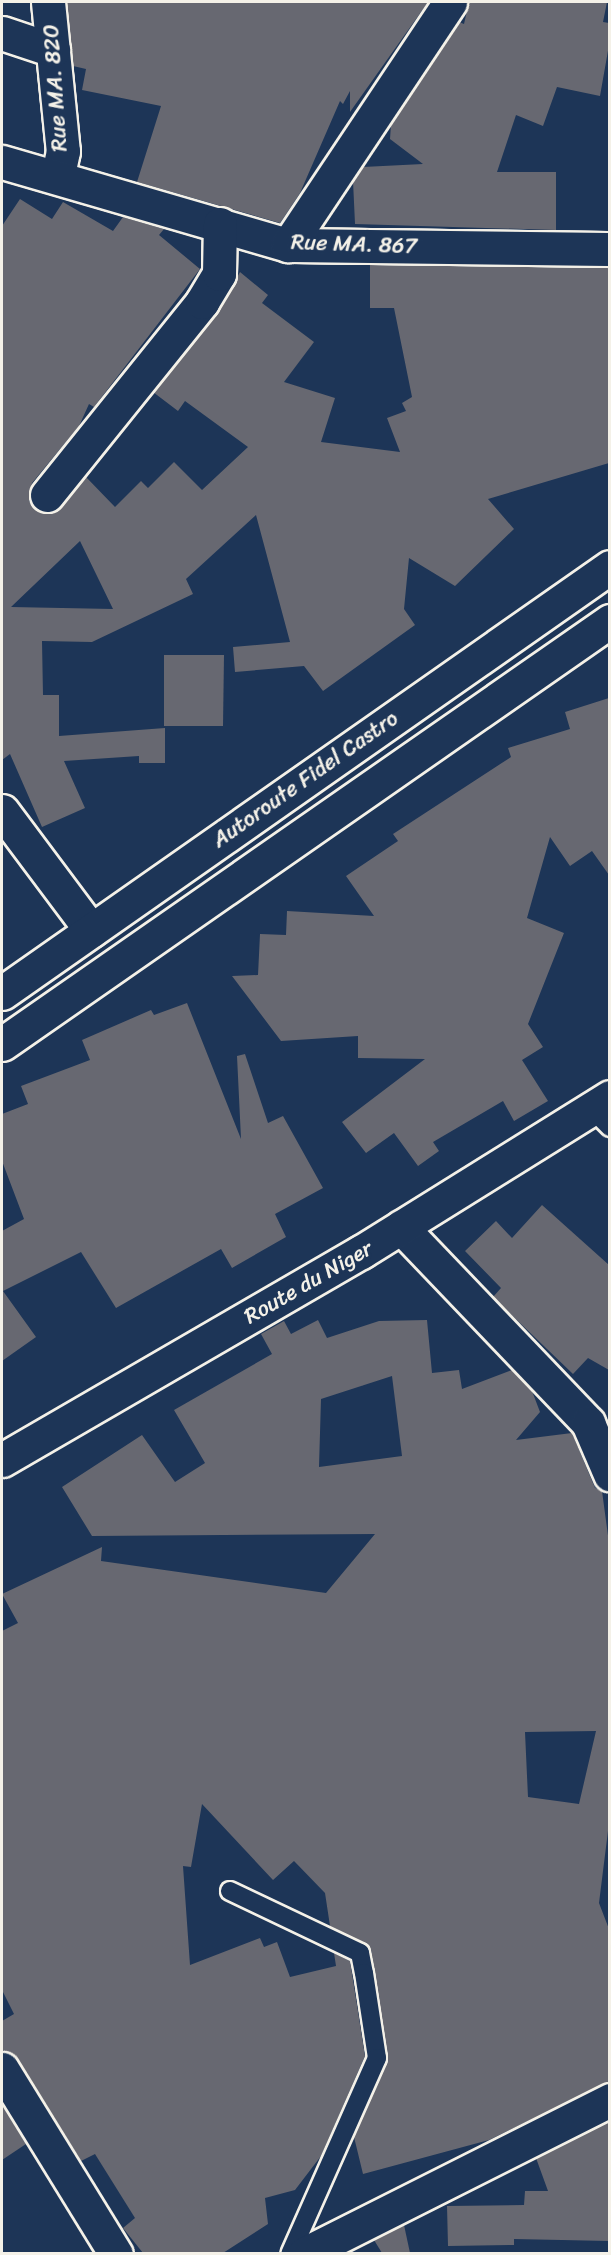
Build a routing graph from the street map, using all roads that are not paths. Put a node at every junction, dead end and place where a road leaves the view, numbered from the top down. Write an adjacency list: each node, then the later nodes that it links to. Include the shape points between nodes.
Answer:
1 (48, 2): 4 (main road, Rue MA. 820)
2 (450, 2): 8 (main road)
3 (2, 33): 4 (main road)
4 (53, 50): 6 (main road, Rue MA. 820, via 63,151)
5 (2, 162): 6 (main road, Rue MA. 867)
6 (58, 175): 7 (main road, Rue MA. 867)
7 (220, 224): 8 (main road, Rue MA. 867); 10 (main road, via 219,274 202,302)
8 (288, 245): 9 (main road, Rue MA. 867)
9 (609, 249)
10 (47, 495)
11 (609, 567): 14 (main road, Autoroute Fidel Castro)
12 (609, 621): 16 (main road, Autoroute Fidel Castro)
13 (2, 811): 14 (main road)
14 (91, 930): 15 (main road, Autoroute Fidel Castro)
15 (2, 993)
16 (2, 1044)
17 (603, 1111): 18 (main road, Route du Niger)
18 (401, 1227): 19 (main road, Route du Niger); 20 (main road, via 588,1423)
19 (2, 1460)
20 (609, 1474)
21 (230, 1891): 25 (lane, via 360,1953 364,1973 377,2058)
22 (2, 2069): 24 (main road)
23 (609, 2100): 26 (main road)
24 (116, 2253)
25 (290, 2253)
26 (304, 2253)

